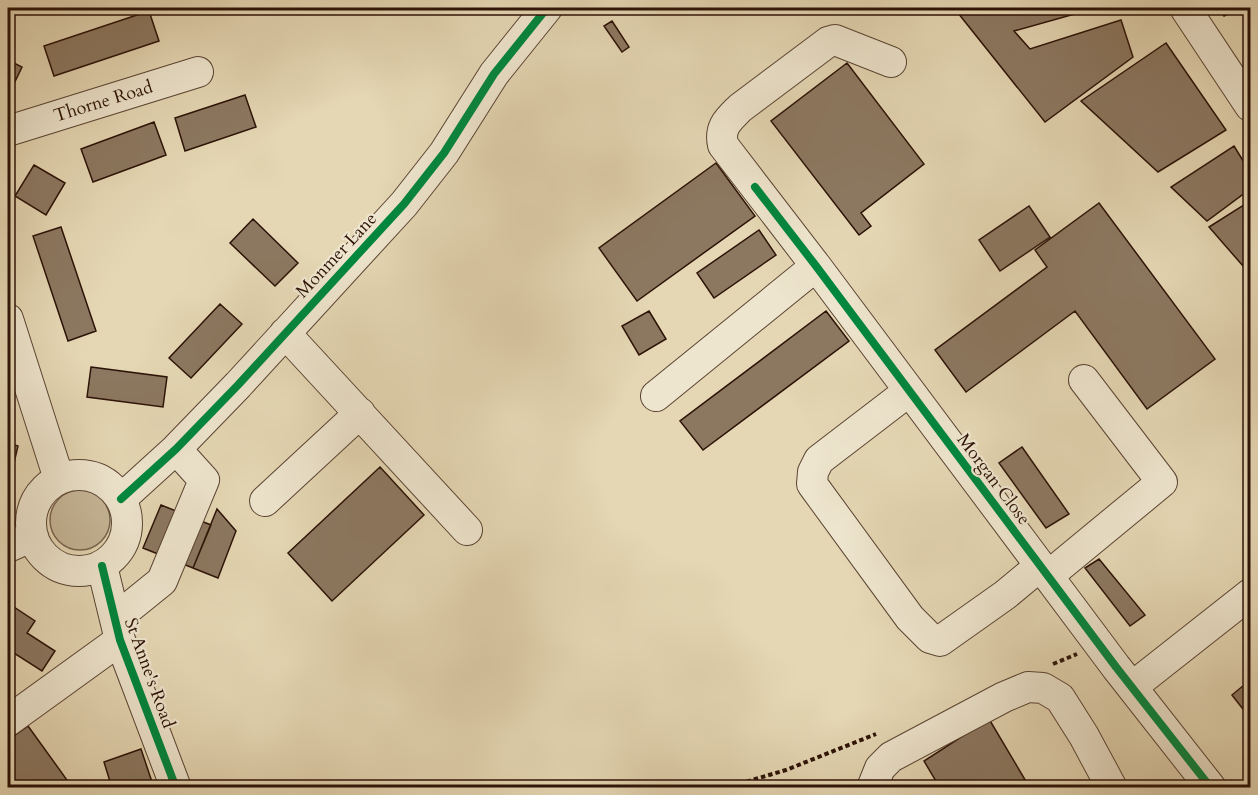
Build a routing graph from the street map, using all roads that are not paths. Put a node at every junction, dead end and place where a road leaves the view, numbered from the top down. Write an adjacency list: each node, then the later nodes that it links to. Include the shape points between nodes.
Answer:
1 (547, 8): 9 (street, Monmer Lane, via 494,74 444,153 404,204)
2 (1185, 8): 5 (street)
3 (891, 62): 7 (street, Morgan Close, via 835,40 828,42 740,108 723,127 723,145)
4 (198, 72): 6 (street, Thorne Road)
5 (1251, 106)
6 (8, 131)
7 (816, 266): 11 (street, Morgan Close); 12 (street)
8 (8, 319): 15 (street)
9 (285, 333): 13 (street); 14 (street, Monmer Lane)
10 (1084, 381): 21 (street, via 1162,482)
11 (909, 391): 21 (street, Morgan Close); 21 (street, via 819,460 812,484 910,618 930,638 940,641)
12 (656, 396)
13 (360, 413): 17 (street); 18 (street)
14 (176, 449): 16 (street, Monmer Lane); 23 (street, via 204,480 162,581)
15 (59, 479): 16 (street, via 88,476 110,486); 19 (street, via 35,504)
16 (121, 499): 20 (street, via 127,521 125,537 112,559)
17 (265, 501)
18 (467, 530)
19 (20, 541): 20 (street, via 63,569 86,571)
20 (102, 566): 23 (street, St Anne's Road)
21 (1044, 571): 24 (street, Morgan Close)
22 (1251, 594): 24 (street)
23 (118, 629): 25 (street); 26 (street, St Anne's Road)
24 (1132, 687): 29 (street, Morgan Close)
25 (8, 721)
26 (176, 788)
27 (872, 788): 28 (street, via 880,768 891,757 1028,687 1043,688 1060,698)
28 (1112, 788)
29 (1211, 788)

